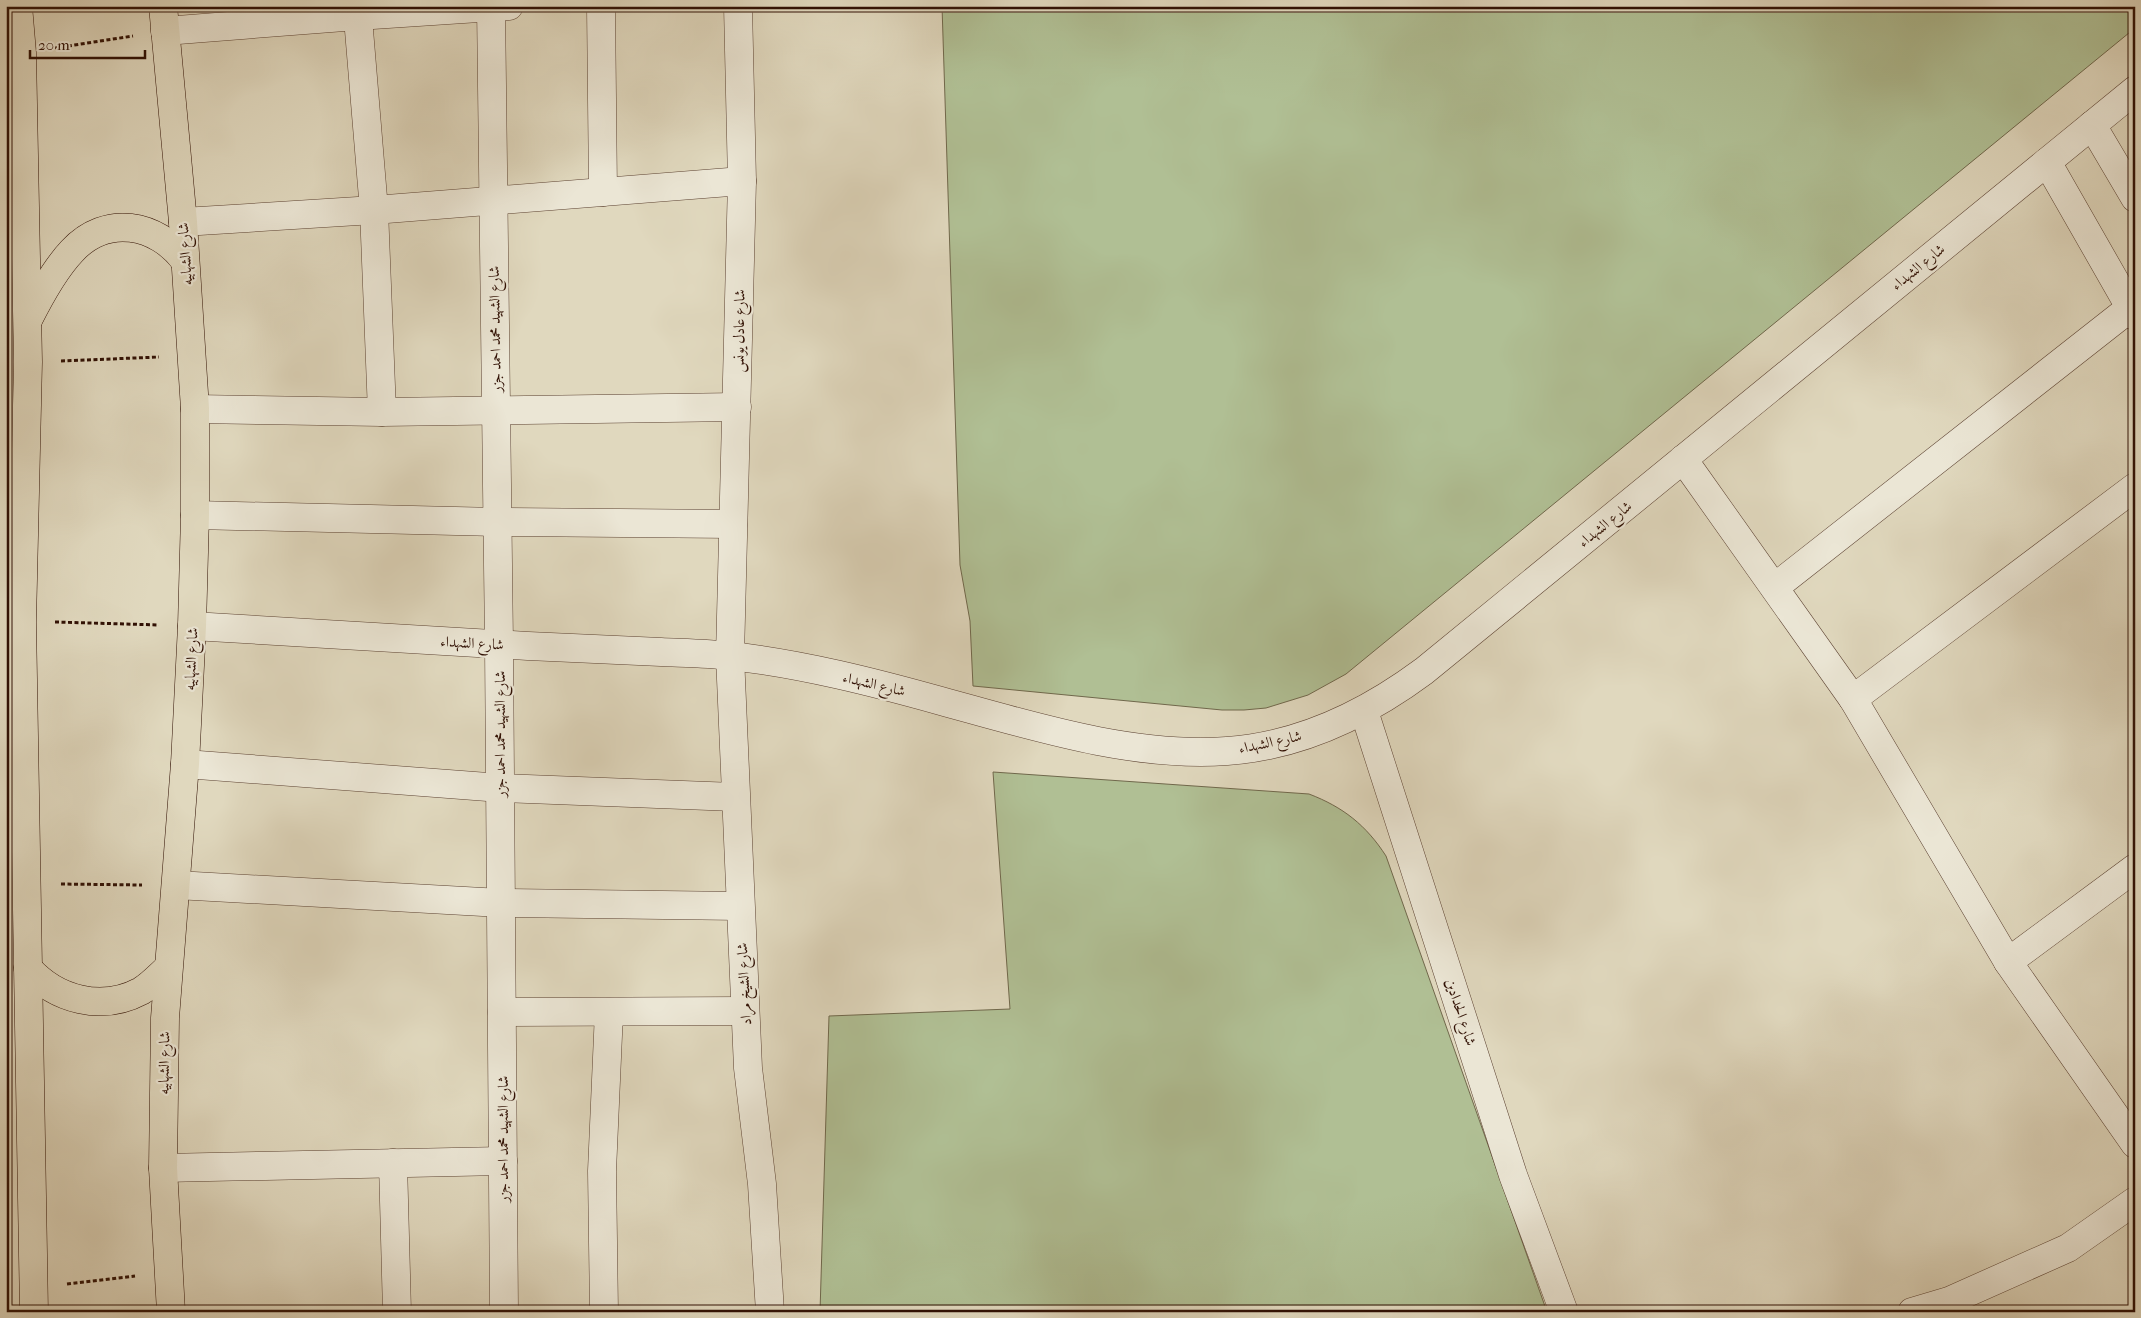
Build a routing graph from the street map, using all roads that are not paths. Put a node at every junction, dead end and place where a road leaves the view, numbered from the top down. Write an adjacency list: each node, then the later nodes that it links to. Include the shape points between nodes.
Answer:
1 (18, 6): 18 (highway, via 22,53)
2 (601, 6): 11 (street)
3 (738, 6): 10 (street, شارع عادل يونس)
4 (497, 7): 5 (street); 13 (street, شارع الشهيد محمد احمد جزر)
5 (357, 11): 6 (street); 14 (street)
6 (164, 19): 15 (highway, شارع الشهابيه)
7 (2135, 90): 8 (street, شارع الشهداء)
8 (2092, 125): 9 (street, شارع الشهداء); 12 (street)
9 (2047, 162): 17 (street); 23 (street, شارع الشهداء)
10 (742, 181): 11 (street); 19 (street, شارع عادل يونس)
11 (603, 192): 13 (street)
12 (2135, 198)
13 (494, 200): 14 (street); 21 (street, شارع الشهيد محمد احمد جزر)
14 (374, 210): 15 (street); 22 (street)
15 (183, 222): 16 (highway, شارع الشهابيه)
16 (186, 261): 18 (highway, via 168,241 144,230 131,227 104,230 71,252); 20 (highway, شارع الشهابيه)
17 (2132, 312): 28 (street)
18 (28, 321): 29 (highway)
19 (737, 407): 21 (street); 27 (street, شارع عادل يونس)
20 (195, 409): 22 (street); 25 (highway, شارع الشهابيه)
21 (496, 410): 22 (street); 26 (street, شارع الشهيد محمد احمد جزر)
22 (382, 412)
23 (1683, 459): 28 (street); 34 (street, شارع الشهداء, via 1424,671)
24 (2135, 487): 33 (street)
25 (195, 515): 26 (street); 30 (highway, شارع الشهابيه)
26 (498, 522): 27 (street); 31 (street, شارع الشهيد محمد احمد جزر)
27 (733, 524): 32 (street, شارع عادل يونس)
28 (1775, 587): 33 (street)
29 (17, 612): 43 (highway)
30 (192, 626): 31 (street, شارع الشهداء); 35 (highway, شارع الشهابيه)
31 (499, 644): 32 (street, شارع الشهداء); 36 (street, شارع الشهيد محمد احمد جزر)
32 (730, 656): 34 (street, شارع الشهداء, via 852,678 1042,728 1121,744 1178,751 1226,751 1274,744 1320,730); 37 (street, شارع الشيخ مراد)
33 (1854, 699): 42 (street)
34 (1364, 711): 59 (street, شارع الحدادين, via 1513,1175)
35 (185, 764): 36 (street); 39 (highway, شارع الشهابيه)
36 (501, 788): 37 (street); 40 (street, شارع الشهيد محمد احمد جزر)
37 (735, 797): 41 (street, شارع الشيخ مراد)
38 (2135, 868): 42 (street)
39 (176, 885): 40 (street); 44 (highway, شارع الشهابيه)
40 (501, 903): 41 (street); 45 (street, شارع الشهيد محمد احمد جزر)
41 (740, 906): 47 (street, شارع الشيخ مراد)
42 (2008, 962): 48 (street)
43 (28, 968): 44 (highway, via 53,990 97,1002 131,995 151,984); 53 (highway)
44 (168, 968): 51 (highway, شارع الشهابيه)
45 (502, 1012): 46 (street); 49 (street, شارع الشهيد محمد احمد جزر)
46 (609, 1012): 47 (street); 57 (street, via 602,1171)
47 (745, 1012): 58 (street, شارع الشيخ مراد)
48 (2135, 1144)
49 (503, 1161): 50 (street); 56 (street, شارع الشهيد محمد احمد جزر)
50 (393, 1163): 51 (street); 55 (street)
51 (163, 1168): 54 (highway, شارع الشهابيه)
52 (2135, 1201): 60 (street, via 2068,1248 1949,1301)
53 (33, 1300)
54 (171, 1312)
55 (397, 1312)
56 (504, 1312)
57 (604, 1312)
58 (770, 1312)
59 (1564, 1312)
60 (1912, 1312)

